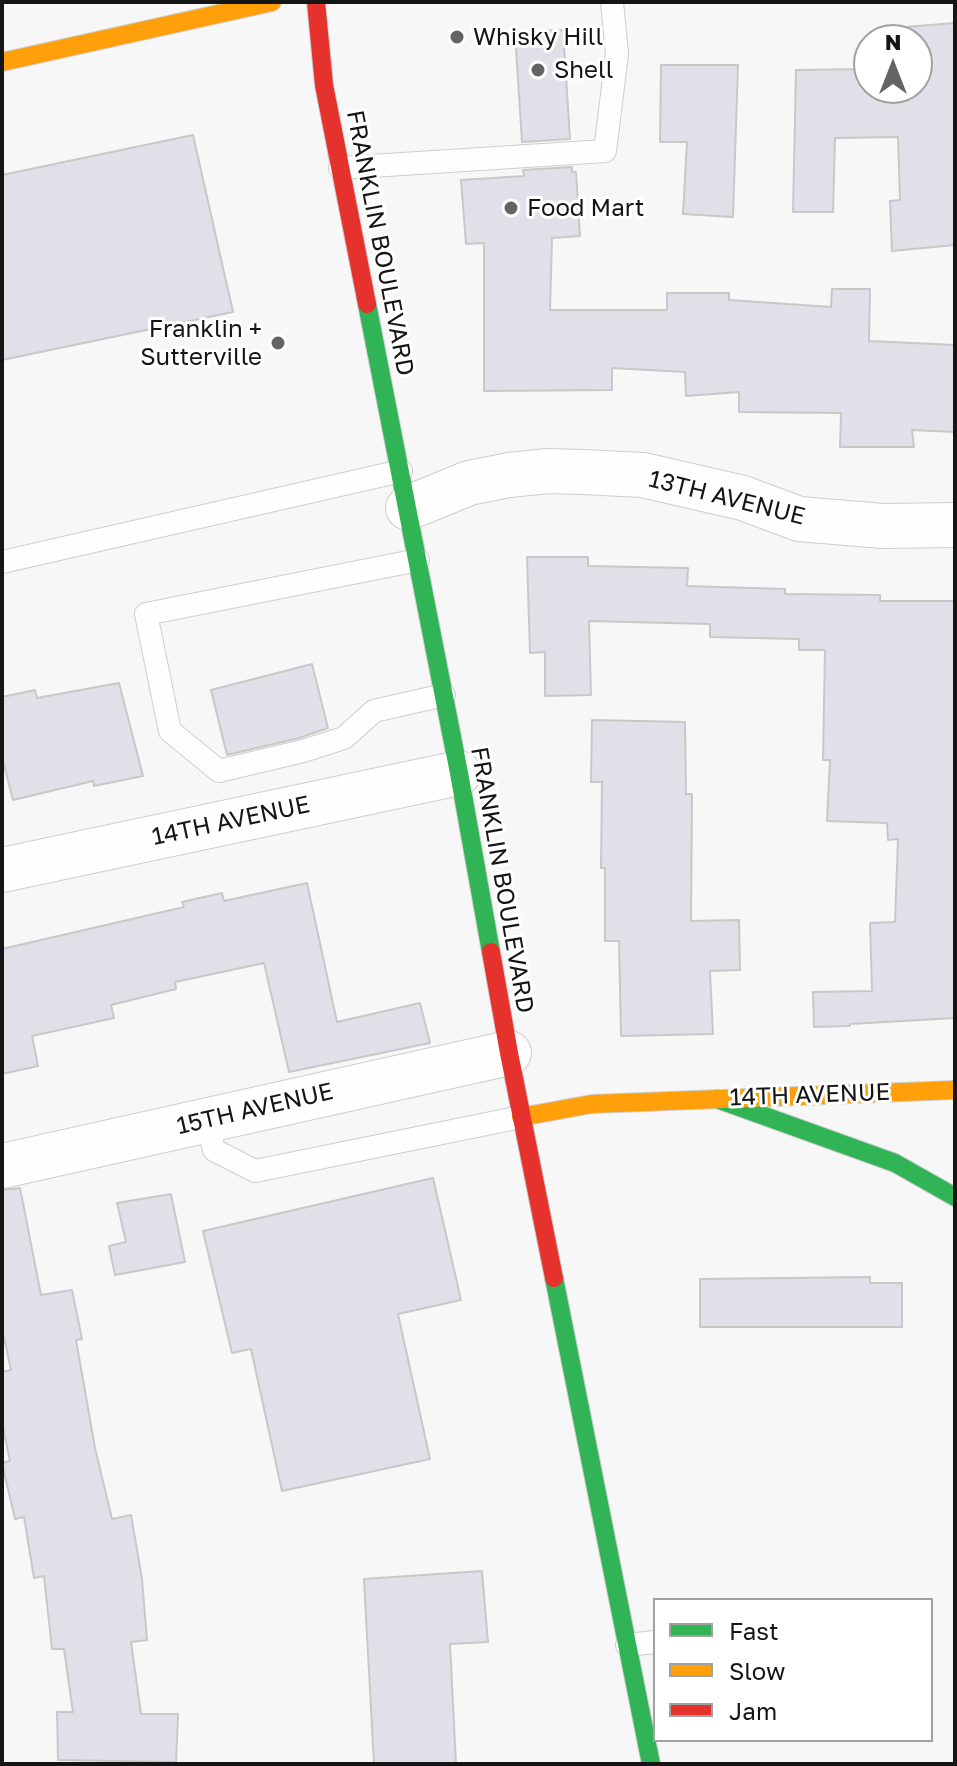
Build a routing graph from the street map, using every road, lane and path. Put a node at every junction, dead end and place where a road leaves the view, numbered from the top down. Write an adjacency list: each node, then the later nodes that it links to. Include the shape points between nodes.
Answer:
1 (272, 2): 4 (main road)
2 (316, 2): 5 (main road, FRANKLIN BOULEVARD)
3 (612, 2): 5 (lane, via 617,54 605,151)
4 (2, 62)
5 (340, 168): 6 (main road, FRANKLIN BOULEVARD)
6 (404, 490): 7 (street, 13TH AVENUE, via 535,473 643,475 743,498 799,519); 8 (main road, FRANKLIN BOULEVARD); 9 (lane)
7 (955, 525)
8 (418, 560): 10 (main road, FRANKLIN BOULEVARD); 10 (lane, via 146,614 170,731 219,771 344,738 374,711)
9 (2, 562)
10 (444, 695): 11 (main road, FRANKLIN BOULEVARD)
11 (459, 773): 12 (street, 14TH AVENUE); 13 (main road, FRANKLIN BOULEVARD)
12 (2, 870)
13 (509, 1053): 16 (main road, FRANKLIN BOULEVARD); 17 (street, 15TH AVENUE)
14 (955, 1090): 15 (main road, 14TH AVENUE)
15 (717, 1099): 16 (main road, 14TH AVENUE, via 592,1104); 19 (main road, via 895,1163)
16 (521, 1117): 17 (lane, via 255,1171 214,1150); 21 (main road, FRANKLIN BOULEVARD)
17 (207, 1120): 18 (street, 15TH AVENUE)
18 (2, 1166)
19 (955, 1197)
20 (653, 1642): 21 (lane)
21 (627, 1645): 22 (main road, FRANKLIN BOULEVARD)
22 (651, 1764)

